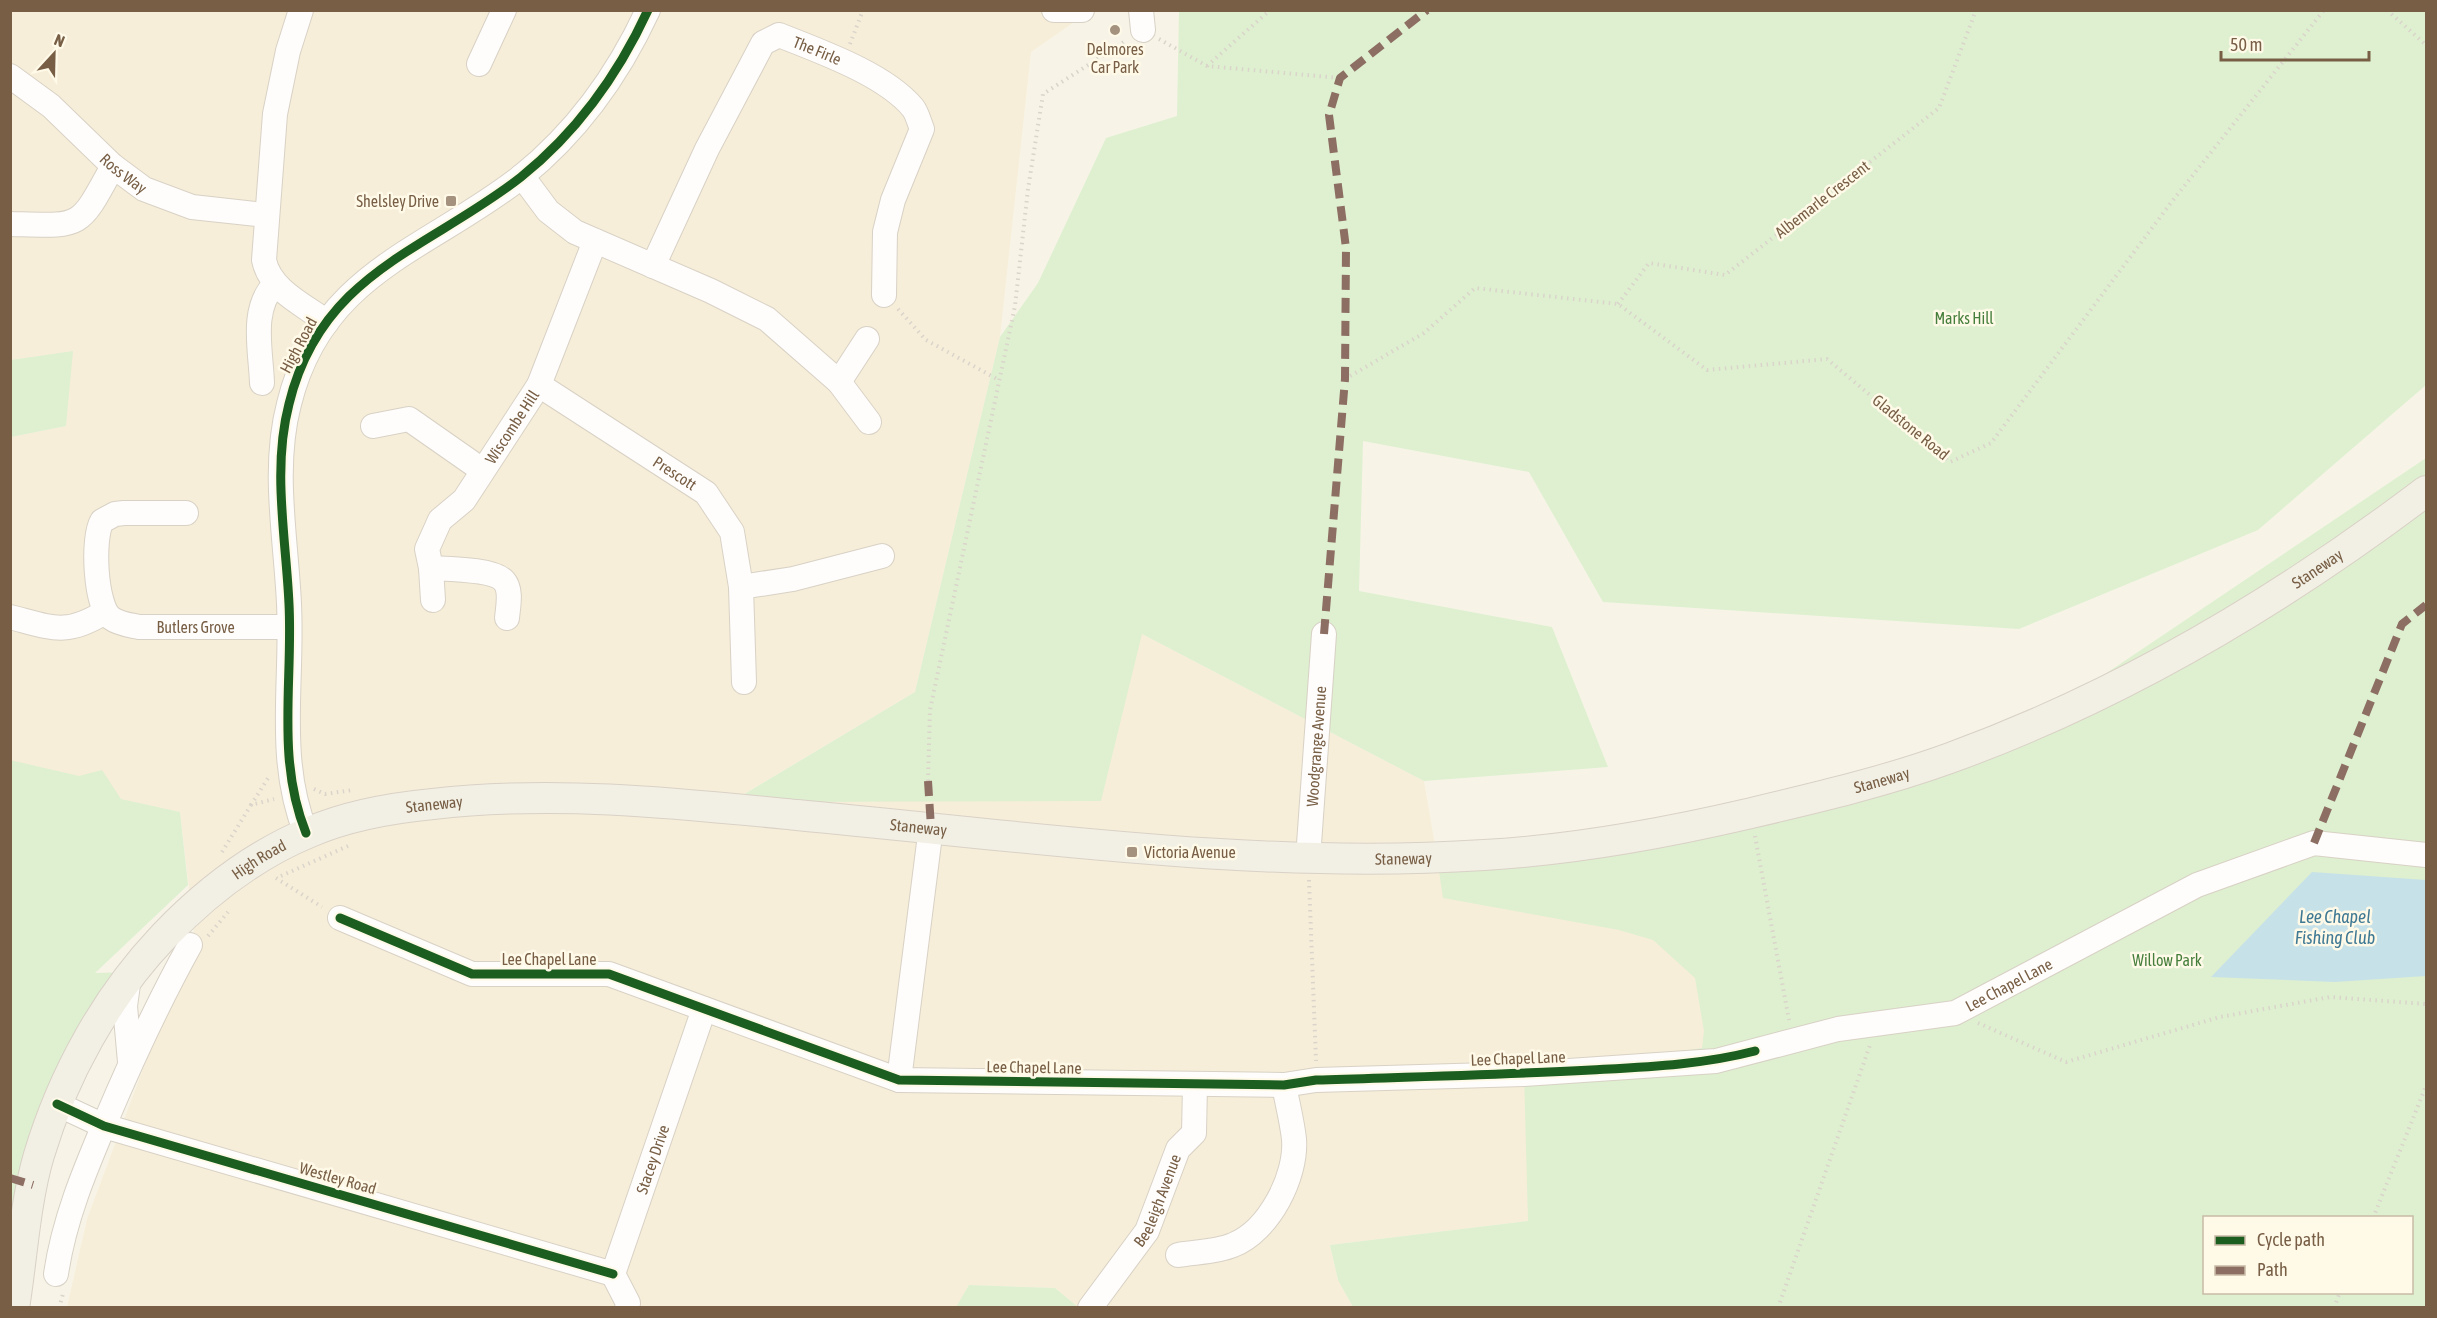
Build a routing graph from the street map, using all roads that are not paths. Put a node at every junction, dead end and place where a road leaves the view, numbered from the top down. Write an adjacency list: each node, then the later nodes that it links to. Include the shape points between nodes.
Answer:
1 (301, 10): 10 (street, via 275,114)
2 (504, 10): 6 (street)
3 (648, 10): 9 (street, High Road, via 626,54 591,105)
4 (1054, 10): 5 (street)
5 (1082, 10)
6 (479, 64)
7 (10, 76): 8 (street, Ross Way, via 51,106)
8 (113, 166): 10 (street, Ross Way, via 144,189 176,202); 11 (street, via 78,221 56,225)
9 (522, 176): 12 (street, via 554,216); 16 (street, High Road, via 385,264)
10 (265, 215): 14 (street, via 264,260)
11 (10, 224)
12 (595, 242): 13 (street); 20 (street, Wiscombe Hill)
13 (653, 266): 15 (street, The Firle, via 707,149 763,43 779,35 843,61 914,108 922,129 893,200 885,232); 18 (street, via 767,319)
14 (275, 284): 16 (street, High Road); 19 (street, via 260,311)
15 (884, 295)
16 (327, 322): 33 (street, High Road, via 299,371 282,443)
17 (867, 339): 18 (street)
18 (839, 382): 21 (street)
19 (262, 383)
20 (539, 385): 23 (street, Wiscombe Hill); 28 (street, Prescott, via 706,493 732,532)
21 (869, 422)
22 (373, 426): 23 (street, via 409,418)
23 (482, 470): 27 (street, Wiscombe Hill, via 464,500 440,520 427,549)
24 (2427, 491): 39 (main road, Staneway, via 2322,567 2221,629 2028,726 1950,758 1849,790 1658,833 1546,850 1437,858)
25 (186, 513): 30 (street, via 115,514 102,521 97,550 98,585)
26 (882, 556): 28 (street, via 793,579)
27 (431, 568): 29 (street, Wiscombe Hill); 32 (street, via 494,574 505,581 509,593)
28 (741, 587): 35 (street, Prescott)
29 (433, 600)
30 (105, 612): 31 (street, via 76,627 60,630); 33 (street, Butlers Grove, via 119,622 139,627)
31 (10, 617)
32 (507, 618)
33 (289, 627): 37 (street, High Road, via 288,765)
34 (1324, 634): 39 (street, Woodgrange Avenue)
35 (744, 682)
36 (931, 827): 37 (main road, Staneway, via 630,800 518,797 395,808); 39 (main road, Staneway); 45 (street)
37 (306, 833): 42 (main road, High Road, via 222,884 185,914)
38 (2427, 855): 46 (street, Lee Chapel Lane, via 2314,843 2197,885 1955,1013 1838,1029 1716,1061)
39 (1308, 858)
40 (340, 918): 43 (street, Lee Chapel Lane, via 472,974 609,974)
41 (190, 945): 44 (street)
42 (130, 972): 44 (street, via 125,1006); 48 (main road, High Road, via 84,1048)
43 (704, 1009): 45 (street, Lee Chapel Lane); 52 (street, Stacey Drive)
44 (130, 1064): 49 (street)
45 (899, 1080): 47 (street, Lee Chapel Lane)
46 (1284, 1084): 47 (street, Lee Chapel Lane); 50 (street, via 1294,1140 1293,1165 1265,1222 1234,1245)
47 (1195, 1085): 56 (street, Beeleigh Avenue, via 1194,1133 1178,1149 1147,1231)
48 (57, 1104): 49 (street, Westley Road); 53 (main road, High Road, via 37,1161); 54 (main road, High Road, via 38,1237)
49 (104, 1125): 51 (street, via 80,1181 61,1242); 52 (street, Westley Road)
50 (1178, 1256)
51 (56, 1274)
52 (613, 1274): 55 (street)
53 (14, 1308)
54 (33, 1308)
55 (627, 1308)
56 (1090, 1308)

